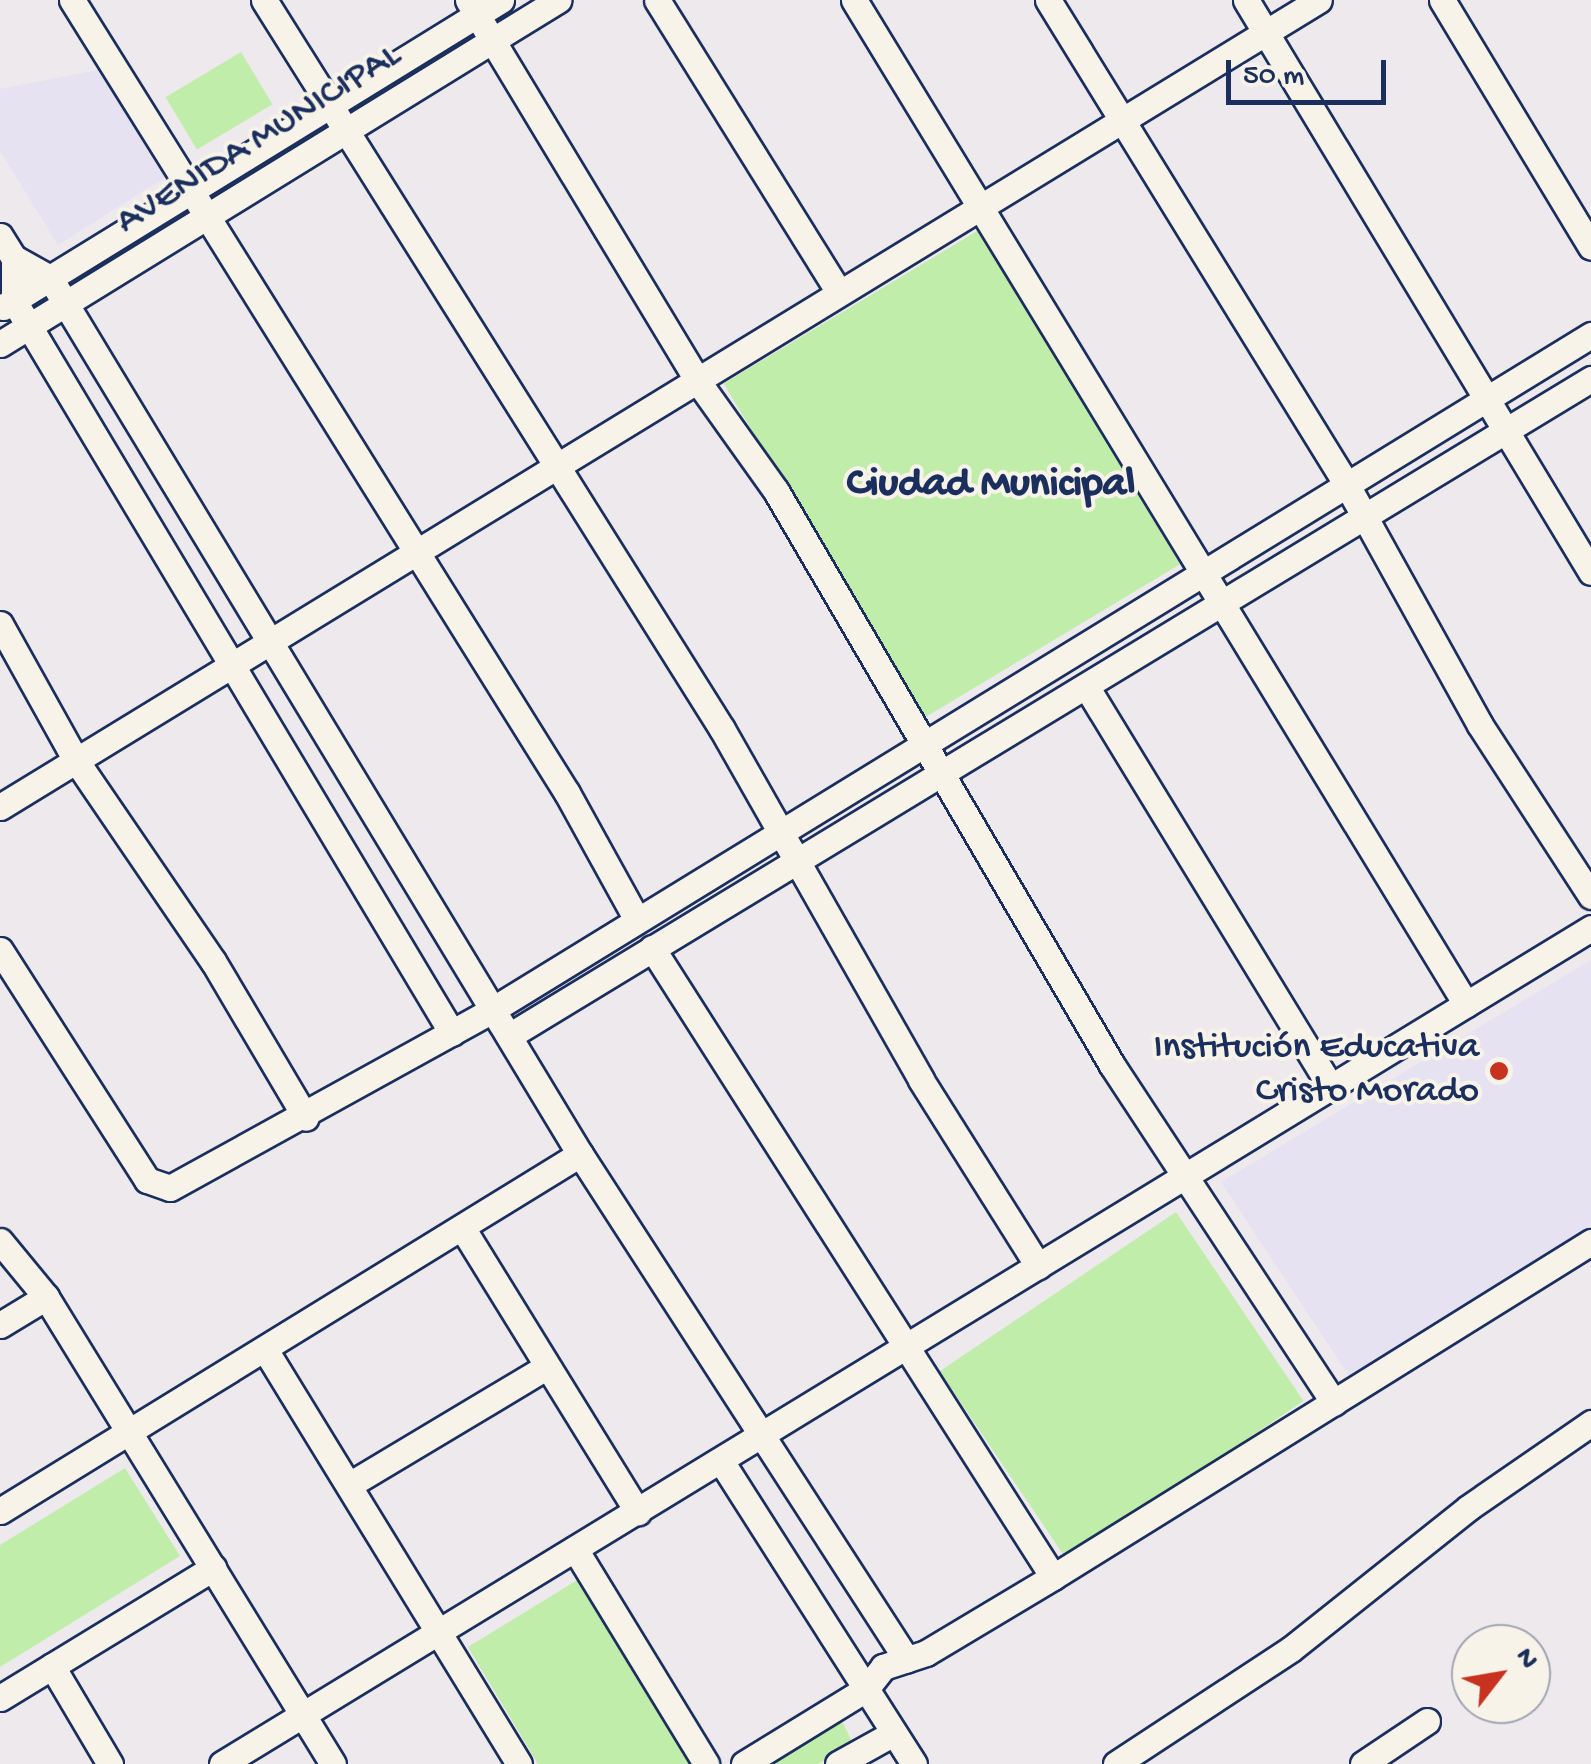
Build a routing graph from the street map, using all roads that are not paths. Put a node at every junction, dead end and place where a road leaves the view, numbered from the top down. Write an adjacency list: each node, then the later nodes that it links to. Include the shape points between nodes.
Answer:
1 (72, 0): 17 (street)
2 (264, 0): 14 (street)
3 (501, 0): 11 (street, AVENIDA MUNICIPAL)
4 (558, 0): 13 (street, AVENIDA MUNICIPAL)
5 (657, 0): 23 (street)
6 (854, 0): 18 (street)
7 (1048, 0): 15 (street)
8 (1246, 0): 12 (street)
9 (1319, 0): 12 (street)
10 (1442, 0): 21 (street)
11 (472, 7): 13 (street); 14 (street, AVENIDA MUNICIPAL)
12 (1268, 32): 15 (street); 31 (street)
13 (488, 42): 16 (street, AVENIDA MUNICIPAL); 30 (street)
14 (335, 102): 16 (street); 17 (street, AVENIDA MUNICIPAL)
15 (1123, 119): 18 (street); 34 (street)
16 (350, 128): 19 (street, AVENIDA MUNICIPAL); 33 (street)
17 (194, 191): 19 (street); 22 (street, AVENIDA MUNICIPAL)
18 (979, 204): 23 (street); 37 (street)
19 (208, 216): 24 (street, AVENIDA MUNICIPAL); 36 (street)
20 (7, 247): 22 (street); 25 (street)
21 (1591, 247)
22 (50, 278): 24 (street); 25 (street, AVENIDA MUNICIPAL)
23 (839, 292): 30 (street)
24 (66, 304): 26 (street, AVENIDA MUNICIPAL); 41 (street)
25 (7, 305): 26 (street)
26 (28, 327): 28 (street, AVENIDA MUNICIPAL); 42 (street)
27 (1591, 336): 31 (street)
28 (0, 344)
29 (1591, 379): 32 (street)
30 (699, 383): 33 (street); 44 (street, via 776,491)
31 (1487, 400): 32 (street); 34 (street)
32 (1504, 432): 35 (street); 38 (street)
33 (557, 465): 36 (street); 48 (street)
34 (1347, 485): 35 (street); 37 (street)
35 (1360, 520): 39 (street); 50 (street)
36 (416, 552): 41 (street); 51 (street)
37 (1200, 572): 39 (street); 44 (street)
38 (1591, 572)
39 (1222, 602): 43 (street); 55 (street)
40 (0, 624): 45 (street)
41 (269, 640): 42 (street); 56 (street)
42 (231, 664): 45 (street); 57 (street)
43 (1086, 686): 46 (street); 59 (street)
44 (926, 740): 46 (street); 48 (street)
45 (75, 759): 47 (street); 60 (street, via 212,961)
46 (940, 774): 49 (street); 62 (street)
47 (0, 806)
48 (780, 831): 49 (street); 51 (street)
49 (794, 862): 53 (street); 66 (street)
50 (1591, 896)
51 (638, 920): 56 (street)
52 (1591, 928): 55 (street)
53 (652, 948): 58 (street); 69 (street)
54 (0, 950): 60 (street, via 155,1188 170,1188)
55 (1466, 1004): 59 (street)
56 (492, 1010): 57 (street); 58 (street)
57 (452, 1034): 60 (street)
58 (509, 1036): 61 (street)
59 (1331, 1087): 62 (street)
60 (306, 1118)
61 (580, 1154): 63 (street); 75 (street)
62 (1186, 1178): 66 (street); 72 (street)
63 (463, 1230): 70 (street); 71 (street)
64 (0, 1241): 67 (street)
65 (1591, 1242): 72 (street)
66 (1038, 1266): 69 (street)
67 (46, 1297): 68 (street); 74 (street)
68 (0, 1325)
69 (905, 1347): 75 (street); 82 (street)
70 (266, 1351): 74 (street); 77 (street)
71 (546, 1367): 77 (street); 79 (street)
72 (1334, 1403): 82 (street)
73 (1591, 1423): 99 (street, via 1468,1508 1291,1649)
74 (128, 1434): 78 (street); 81 (street)
75 (760, 1436): 76 (street); 84 (street)
76 (721, 1461): 79 (street); 86 (street)
77 (349, 1486): 83 (street)
78 (0, 1512)
79 (638, 1512): 80 (street)
80 (575, 1549): 83 (street); 95 (street)
81 (213, 1568): 85 (street); 88 (street)
82 (1054, 1577): 84 (street)
83 (439, 1631): 88 (street); 94 (street)
84 (907, 1660): 86 (street, via 883,1667)
85 (52, 1666): 87 (street); 91 (street)
86 (866, 1689): 90 (street); 96 (street)
87 (0, 1698)
88 (302, 1714): 92 (street); 93 (street)
89 (1427, 1721): 100 (street)
90 (892, 1734): 97 (street); 98 (street)
91 (110, 1764)
92 (222, 1764)
93 (334, 1764)
94 (518, 1764)
95 (706, 1764)
96 (744, 1764)
97 (838, 1764)
98 (914, 1764)
99 (1116, 1764)
100 (1363, 1764)

